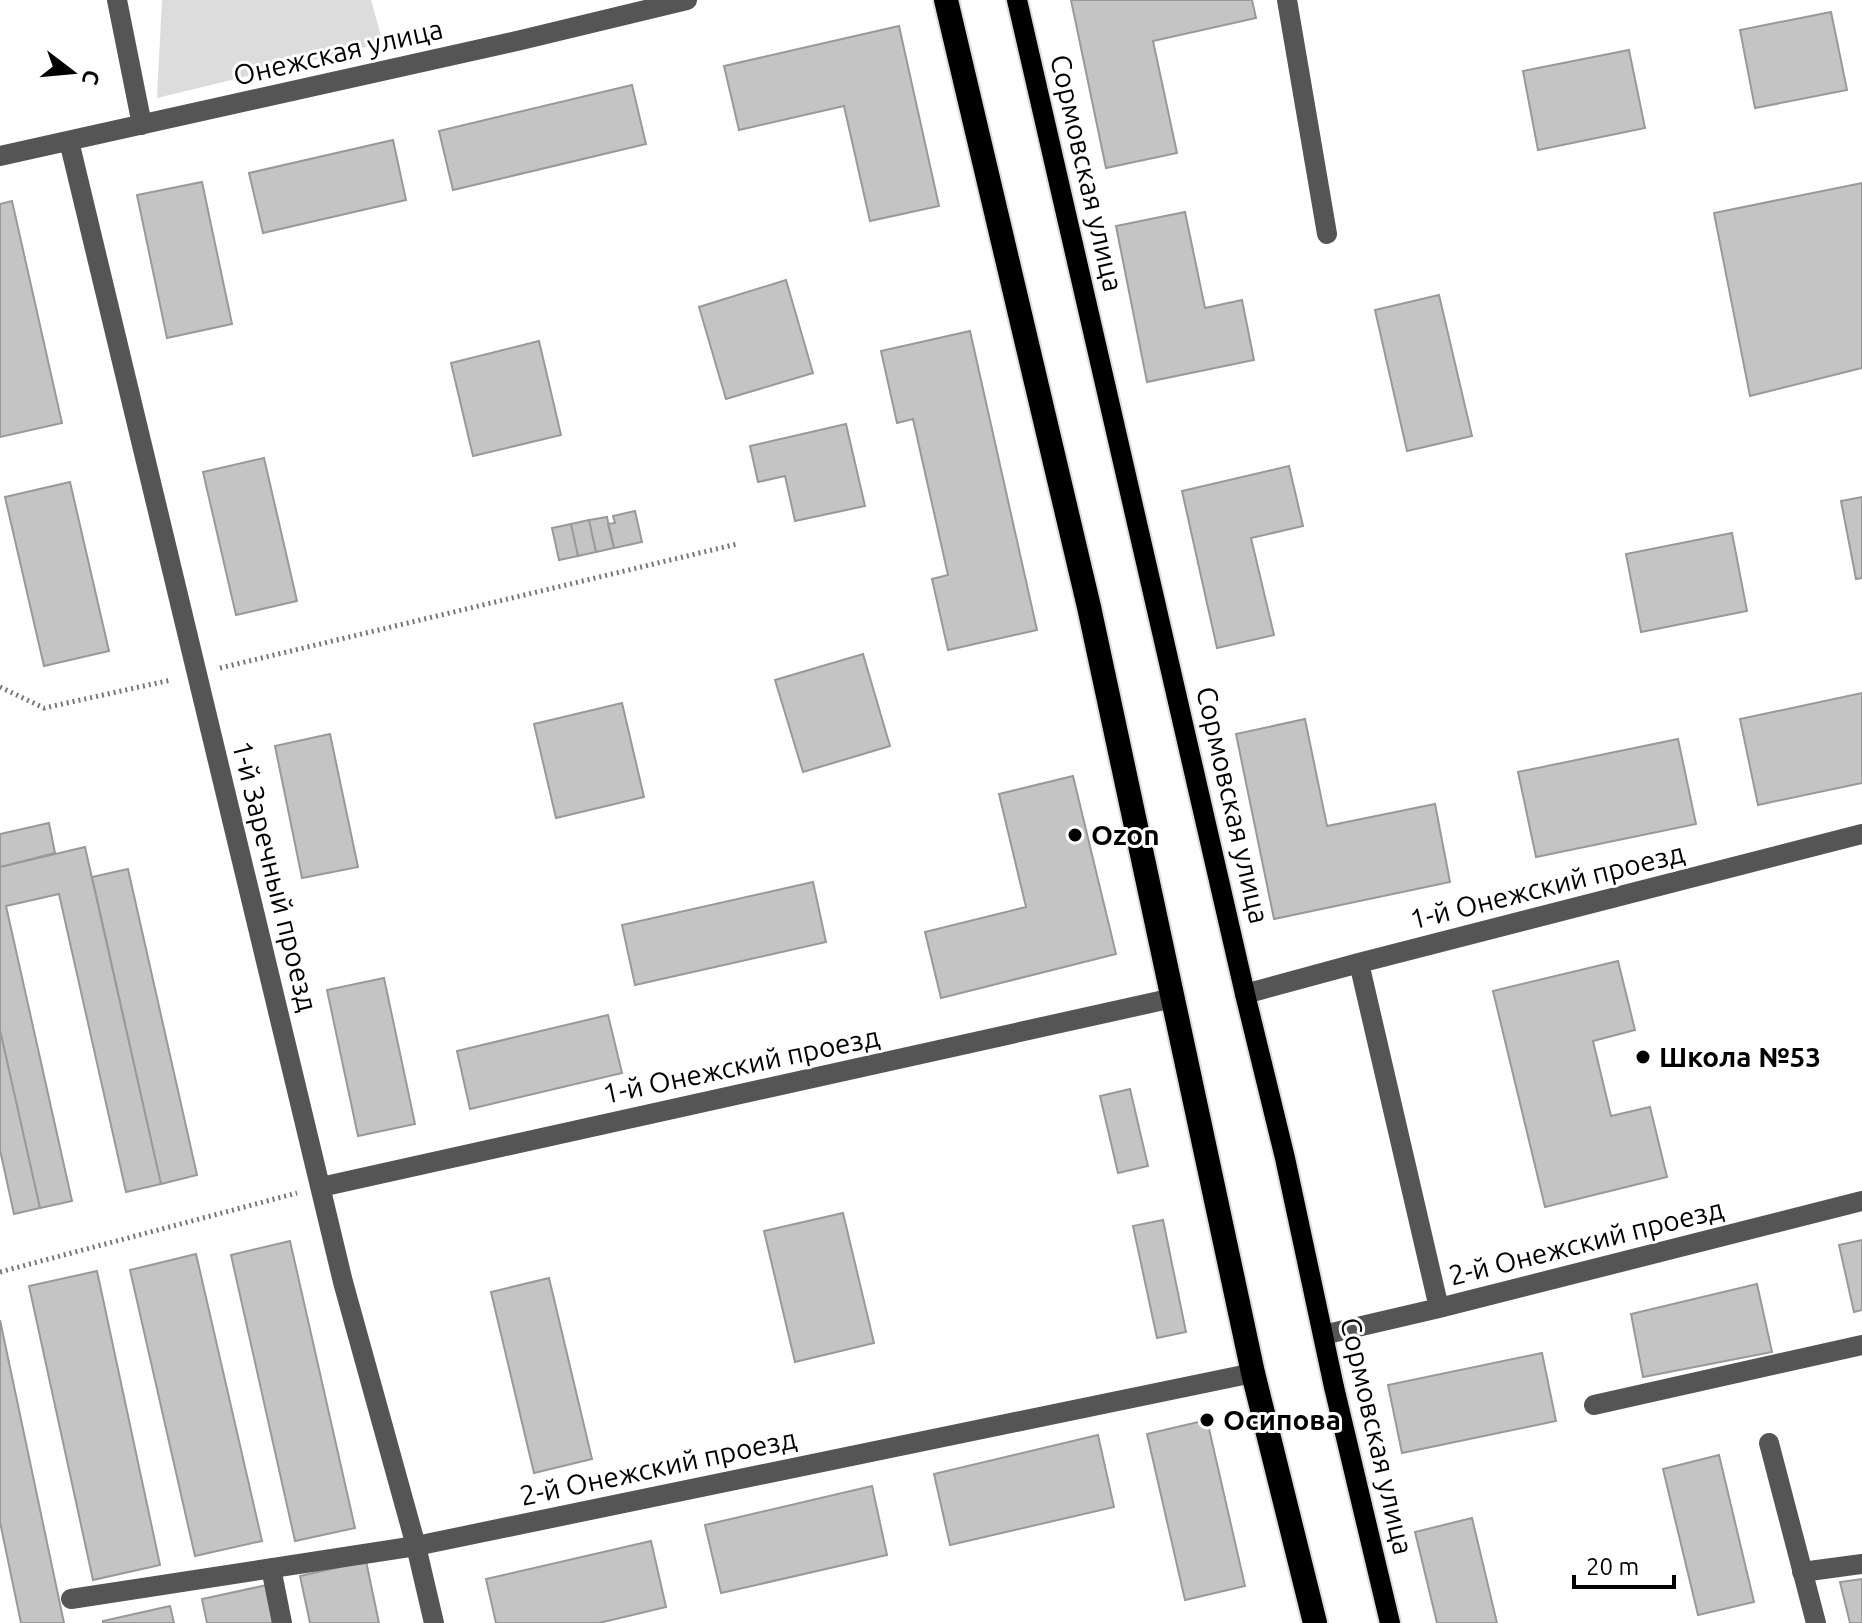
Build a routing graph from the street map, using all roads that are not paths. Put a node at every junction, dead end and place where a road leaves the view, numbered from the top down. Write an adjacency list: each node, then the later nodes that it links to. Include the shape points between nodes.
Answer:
1 (117, 0): 6 (street)
2 (687, 0): 6 (street, Онежская улица)
3 (946, 0): 13 (highway, via 1089,607)
4 (1017, 0): 12 (main road, Сормовская улица)
5 (1287, 0): 9 (street)
6 (142, 125): 7 (street, Онежская улица)
7 (69, 141): 8 (street, Онежская улица); 14 (street, 1-й Заречный проезд)
8 (0, 156)
9 (1327, 234)
10 (1862, 834): 11 (street, 1-й Онежский проезд)
11 (1359, 963): 12 (street, 1-й Онежский проезд); 16 (street)
12 (1245, 994): 17 (main road, Сормовская улица)
13 (1173, 998): 14 (street, 1-й Онежский проезд); 19 (highway)
14 (321, 1187): 22 (street, 1-й Заречный проезд)
15 (1862, 1201): 16 (street, 2-й Онежский проезд)
16 (1439, 1308): 17 (street, 2-й Онежский проезд)
17 (1323, 1335): 30 (main road, Сормовская улица)
18 (1862, 1345): 20 (street)
19 (1253, 1373): 22 (street, 2-й Онежский проезд); 29 (highway)
20 (1594, 1405)
21 (1769, 1443): 25 (street)
22 (416, 1546): 24 (street, 2-й Онежский проезд); 28 (street, 1-й Заречный проезд)
23 (1862, 1564): 25 (street)
24 (271, 1568): 26 (street, 2-й Онежский проезд); 27 (street)
25 (1802, 1572): 31 (street)
26 (71, 1599)
27 (282, 1623)
28 (434, 1623)
29 (1315, 1623)
30 (1390, 1623)
31 (1816, 1623)

